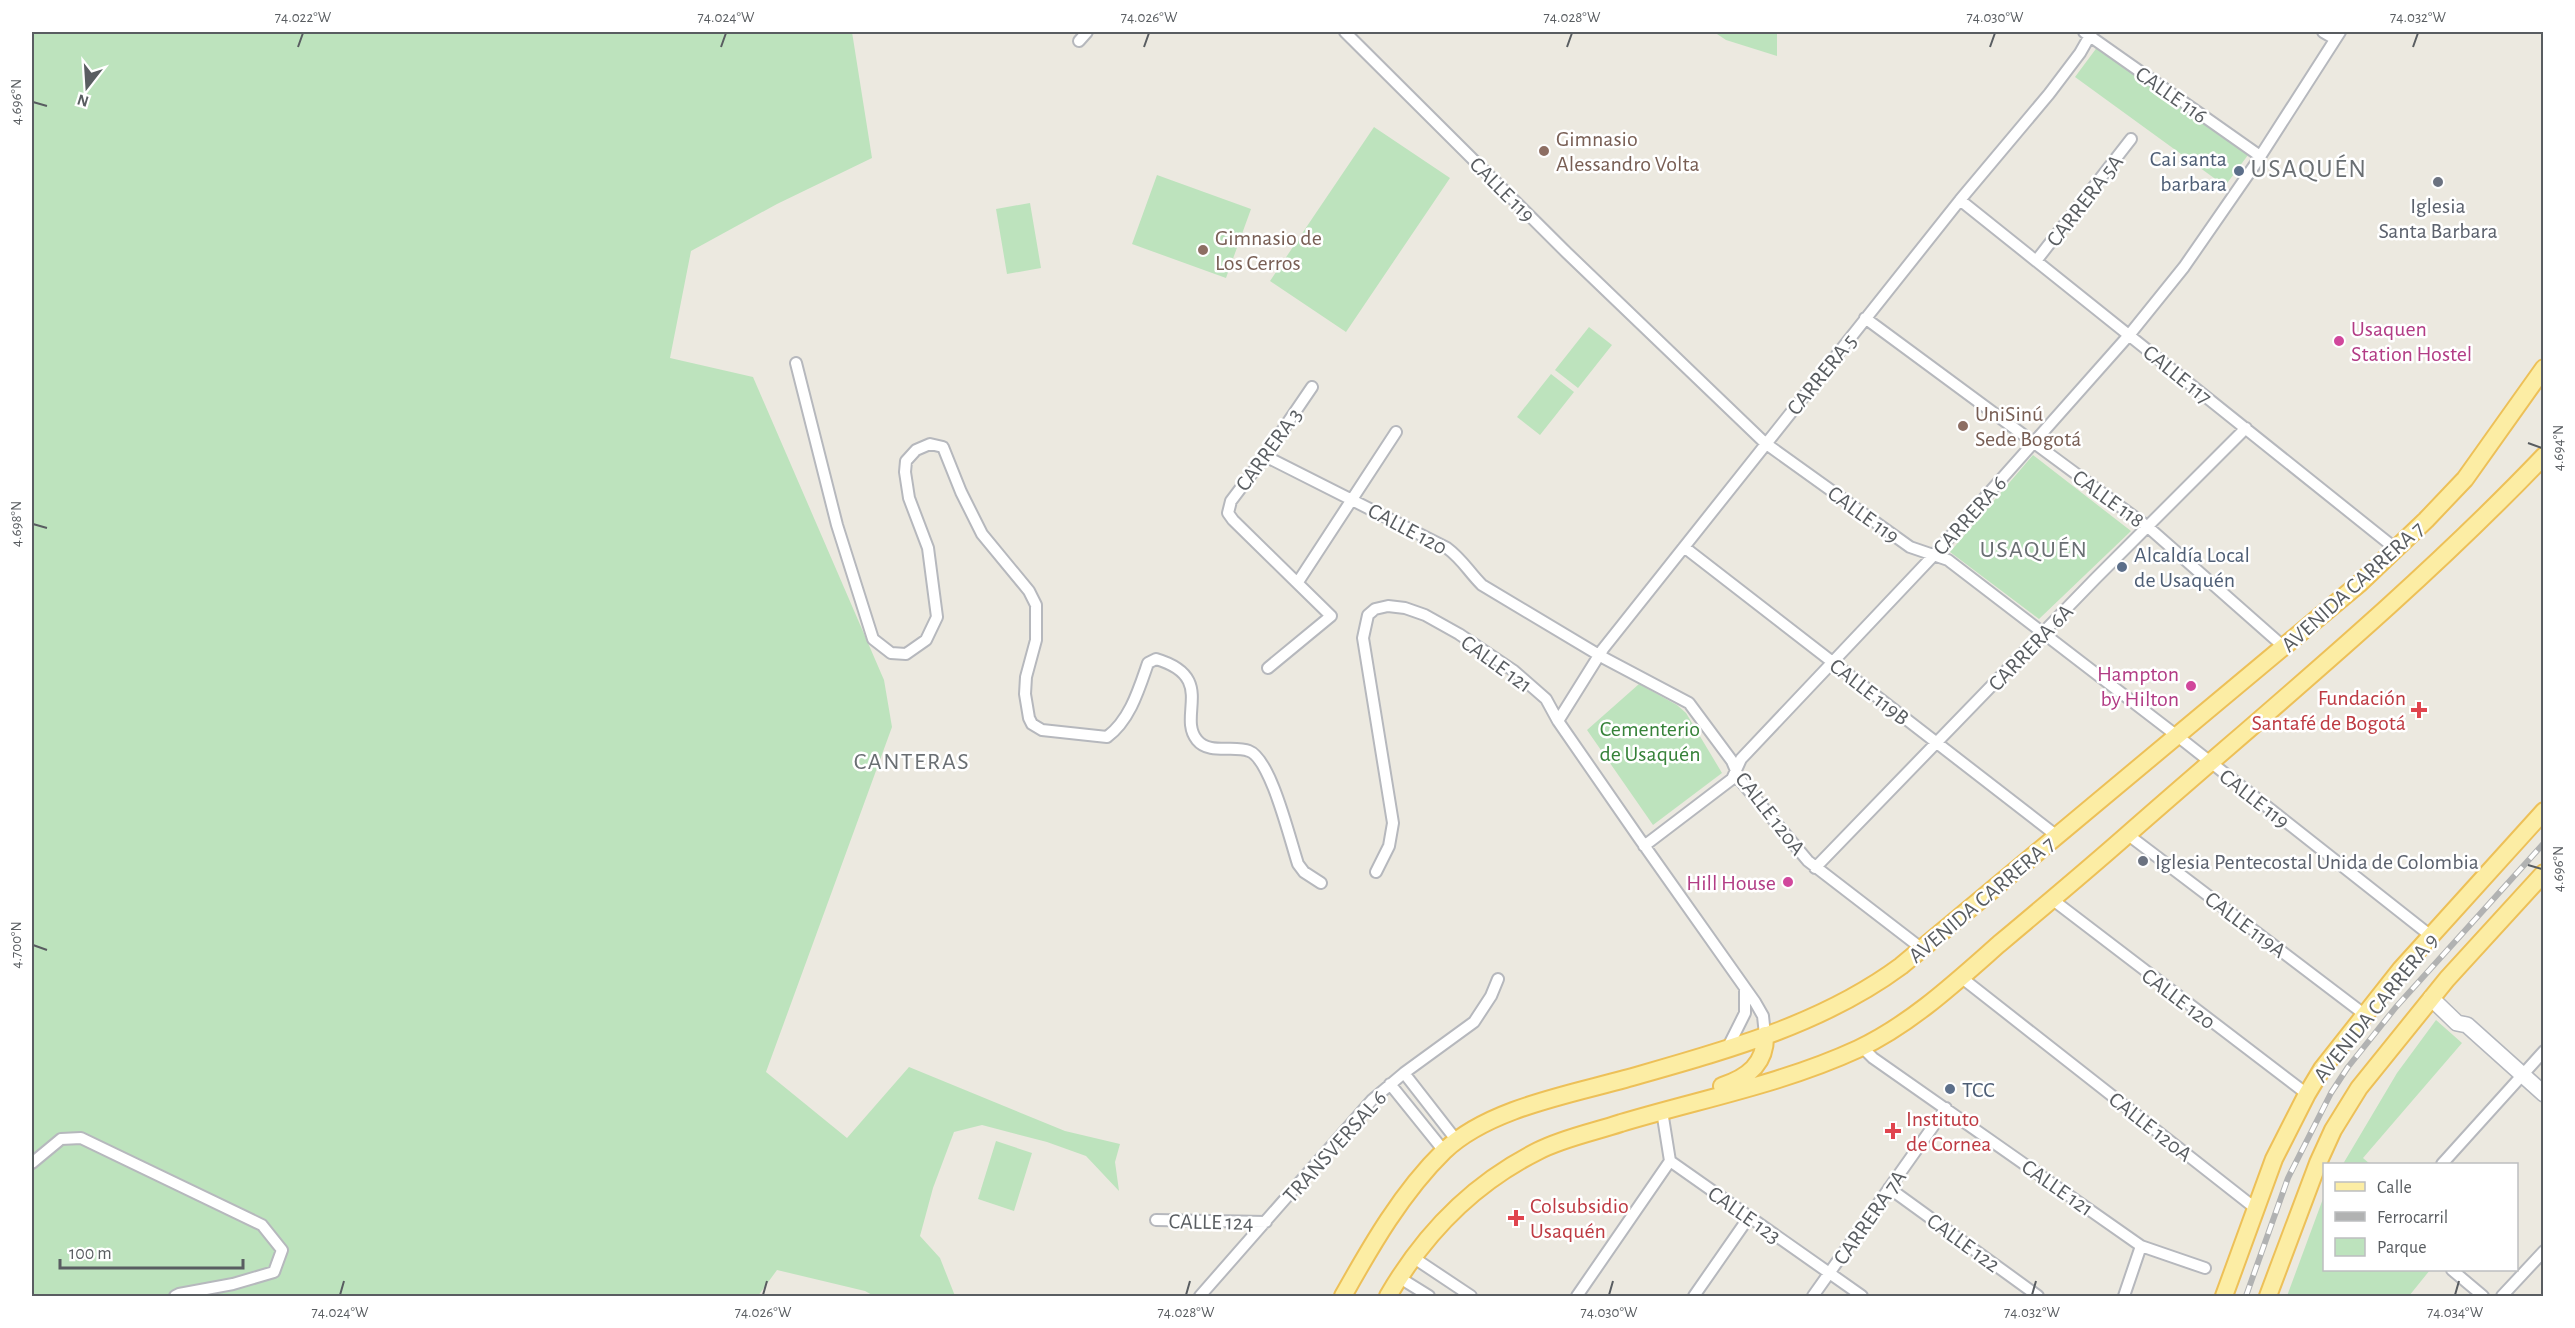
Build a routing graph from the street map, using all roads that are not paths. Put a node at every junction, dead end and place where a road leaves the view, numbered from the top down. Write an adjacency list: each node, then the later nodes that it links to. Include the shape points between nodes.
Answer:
1 (1088, 32): 6 (street)
2 (1345, 32): 19 (street, CALLE 119, via 1567,254)
3 (2324, 32): 5 (street)
4 (2088, 33): 8 (street, CALLE 116); 9 (street, CARRERA 5, via 2080,53 2049,94)
5 (2337, 35): 8 (street, CARRERA 6)
6 (1079, 41)
7 (2131, 139): 10 (street, CARRERA 5A)
8 (2260, 156): 12 (street, CARRERA 6, via 2184,267)
9 (1960, 200): 10 (street, CALLE 117); 11 (street, CARRERA 5)
10 (2037, 261): 12 (street, CALLE 117)
11 (1865, 318): 18 (street, CALLE 118); 19 (street, CARRERA 5)
12 (2130, 334): 16 (street, CALLE 117); 18 (street, CARRERA 6)
13 (796, 363): 47 (street, via 837,525 873,639 891,653 906,654 926,640 937,617 928,548 909,498 905,472 906,461 915,450 930,444 943,447 982,534 1029,591 1036,606 1036,640 1025,694 1032,724 1042,730 1107,737 1126,718 1148,663 1156,659 1174,664 1182,671 1194,698 1192,732 1198,742 1248,750 1258,756 1268,773 1298,864 1304,873)
14 (2543, 369): 27 (main road, AVENIDA CARRERA 7, via 2465,479)
15 (1312, 387): 20 (street, CARRERA 3)
16 (2246, 428): 25 (street, CARRERA 6A); 27 (street, CALLE 117)
17 (1396, 432): 24 (street)
18 (2034, 442): 25 (street, CALLE 118); 28 (street, CARRERA 6)
19 (1765, 443): 26 (street, CARRERA 5); 28 (street, CALLE 119, via 1910,547)
20 (1265, 456): 24 (street, CALLE 120); 29 (street, CARRERA 3, via 1231,501 1228,513)
21 (2544, 456): 23 (main road, AVENIDA CARRERA 7)
22 (2544, 464): 23 (main road)
23 (2522, 479): 38 (main road, AVENIDA CARRERA 7, via 2425,574)
24 (1352, 499): 29 (street); 32 (street, CALLE 120, via 1447,548 1462,559 1482,585)
25 (2148, 527): 30 (street, CARRERA 6A); 31 (street, CALLE 118)
26 (1684, 547): 32 (street, CARRERA 5); 33 (street, CALLE 119B)
27 (2396, 549): 31 (main road, AVENIDA CARRERA 7)
28 (1934, 556): 30 (street, CALLE 119, via 1948,560); 33 (street, CARRERA 6)
29 (1298, 582): 34 (street, via 1331,616)
30 (2043, 633): 36 (street, CALLE 119); 37 (street, CARRERA 6A)
31 (2284, 647): 36 (main road, AVENIDA CARRERA 7)
32 (1599, 654): 35 (street, CARRERA 5); 39 (street, CALLE 120A, via 1689,703)
33 (1833, 663): 37 (street, CALLE 119B); 39 (street, CARRERA 6, via 1741,759)
34 (1268, 668)
35 (1558, 721): 43 (street, CALLE 121); 45 (street, CALLE 121, via 1546,699 1514,671 1459,634 1405,608 1375,609 1368,615 1363,638 1393,823 1389,846)
36 (2176, 735): 38 (street, CALLE 119); 42 (main road, AVENIDA CARRERA 7)
37 (1937, 743): 42 (street, CALLE 119B); 44 (street, CARRERA 6A)
38 (2210, 761): 41 (main road, AVENIDA CARRERA 7); 49 (street, CALLE 119)
39 (1736, 769): 43 (street, CARRERA 6, via 1732,779); 44 (street, CALLE 120A, via 1740,780)
40 (2544, 811): 49 (main road, AVENIDA CARRERA 9)
41 (2127, 834): 48 (main road, AVENIDA CARRERA 7); 55 (street, CALLE 119A)
42 (2057, 836): 50 (main road, AVENIDA CARRERA 7)
43 (1644, 846): 53 (street, CALLE 121)
44 (1815, 868): 50 (street, CALLE 120A)
45 (1376, 872)
46 (2544, 873): 54 (main road, AVENIDA CARRERA 9)
47 (1321, 883)
48 (2053, 900): 51 (main road, AVENIDA CARRERA 7); 63 (street, CALLE 120)
49 (2431, 936): 55 (main road, AVENIDA CARRERA 9)
50 (1921, 948): 56 (main road, AVENIDA CARRERA 7, via 1855,997 1795,1026)
51 (1962, 978): 58 (main road, AVENIDA CARRERA 7); 73 (street, CALLE 120A)
52 (1498, 979): 60 (street, TRANSVERSAL 6, via 1474,1022)
53 (1744, 988): 56 (street, CALLE 121, via 1763,1016); 57 (street, via 1745,1013)
54 (2434, 995): 61 (street, via 2457,1023 2467,1026); 97 (main road, AVENIDA CARRERA 9, via 2359,1088 2333,1130)
55 (2364, 1014): 63 (main road, AVENIDA CARRERA 9)
56 (1766, 1035): 57 (main road, AVENIDA CARRERA 7); 67 (main road, via 1756,1064 1741,1080 1672,1102)
57 (1728, 1047): 68 (main road, AVENIDA CARRERA 7, via 1527,1107 1490,1121)
58 (1862, 1047): 65 (street, CALLE 121); 66 (main road, AVENIDA CARRERA 7, via 1761,1086)
59 (2544, 1052): 61 (street)
60 (1404, 1073): 62 (street, TRANSVERSAL 6); 68 (street)
61 (2522, 1075): 64 (street); 71 (street)
62 (1390, 1084): 68 (street); 76 (street, TRANSVERSAL 6, via 1353,1120)
63 (2307, 1094): 73 (main road, AVENIDA CARRERA 9, via 2274,1159)
64 (2544, 1094)
65 (1946, 1108): 72 (street, CARRERA 7A); 77 (street, CALLE 121)
66 (1662, 1111): 67 (main road, AVENIDA CARRERA 7); 69 (street)
67 (1626, 1122): 79 (main road, AVENIDA CARRERA 7, via 1541,1149 1504,1169 1462,1202)
68 (1451, 1146): 86 (main road, AVENIDA CARRERA 7, via 1392,1216)
69 (1670, 1161): 74 (street, CALLE 123); 90 (street)
70 (32, 1163): 84 (street, via 61,1139 81,1138 262,1225 282,1250 274,1272)
71 (2443, 1163)
72 (1889, 1188): 82 (street, CARRERA 7A); 94 (street, CALLE 122)
73 (2255, 1208): 96 (main road, AVENIDA CARRERA 9)
74 (1749, 1217): 82 (street, CALLE 123); 91 (street)
75 (1156, 1220): 76 (street, CALLE 124)
76 (1266, 1222): 85 (street, TRANSVERSAL 6)
77 (2141, 1246): 80 (street, CALLE 121); 95 (street)
78 (2544, 1251): 99 (street)
79 (1414, 1258): 83 (main road, AVENIDA CARRERA 7); 89 (street)
80 (2205, 1268)
81 (2454, 1271): 98 (street)
82 (1829, 1274): 92 (street, CARRERA 7A); 93 (street, CALLE 123)
83 (1400, 1278): 87 (main road, AVENIDA CARRERA 7); 88 (street)
84 (176, 1296)
85 (1200, 1296)
86 (1342, 1296)
87 (1388, 1296)
88 (1429, 1296)
89 (1471, 1296)
90 (1576, 1296)
91 (1694, 1296)
92 (1813, 1296)
93 (1862, 1296)
94 (2038, 1296)
95 (2124, 1296)
96 (2224, 1296)
97 (2268, 1296)
98 (2483, 1296)
99 (2502, 1296)

